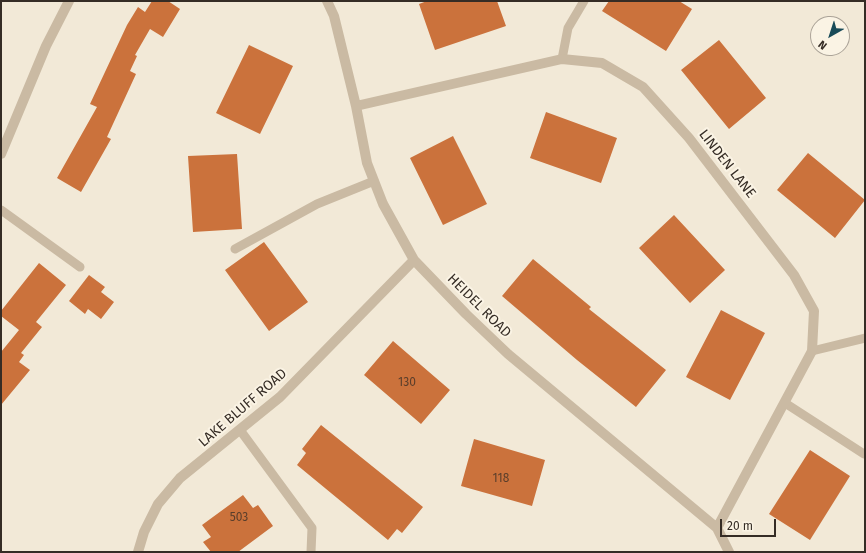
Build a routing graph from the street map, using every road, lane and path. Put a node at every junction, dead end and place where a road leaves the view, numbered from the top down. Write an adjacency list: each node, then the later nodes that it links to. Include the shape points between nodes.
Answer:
1 (69, 1): 6 (street, via 46,46)
2 (327, 1): 5 (street, HEIDEL ROAD, via 334,16)
3 (584, 1): 4 (lane, via 568,28)
4 (562, 59): 5 (street, LINDEN LANE); 13 (street, LINDEN LANE, via 602,63 644,87 689,138 797,281 814,311)
5 (356, 106): 7 (street, HEIDEL ROAD, via 367,163)
6 (1, 154)
7 (374, 181): 9 (lane, via 317,204); 10 (street, HEIDEL ROAD, via 383,204)
8 (1, 210): 11 (lane)
9 (234, 249)
10 (414, 260): 15 (street, LAKE BLUFF ROAD, via 280,397); 17 (street, HEIDEL ROAD, via 508,354)
11 (80, 267)
12 (865, 338): 13 (lane)
13 (812, 351): 14 (street, LINDEN LANE)
14 (785, 403): 16 (lane); 17 (street, LINDEN LANE)
15 (240, 430): 18 (street, LAKE BLUFF ROAD, via 180,478 158,504 144,532); 19 (lane, via 312,528)
16 (864, 454)
17 (717, 528): 20 (street, HEIDEL ROAD)
18 (138, 552)
19 (311, 552)
20 (729, 552)

